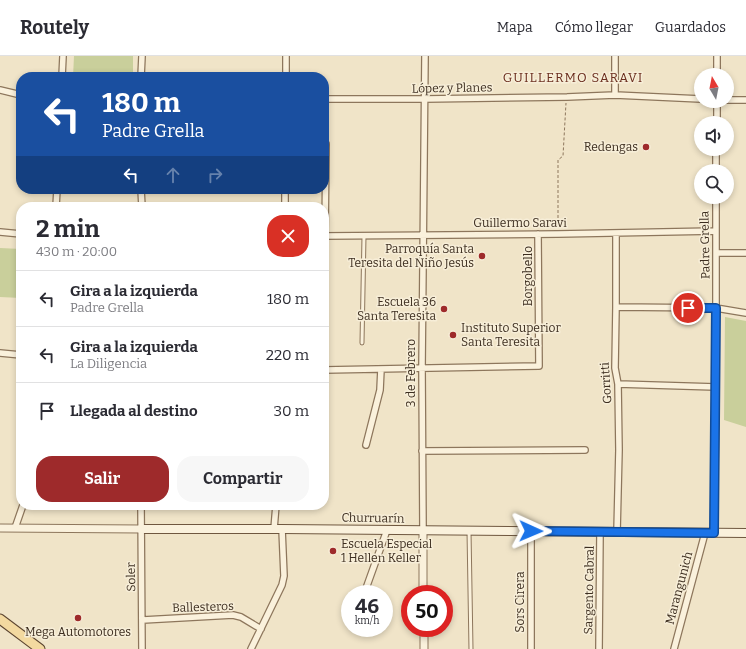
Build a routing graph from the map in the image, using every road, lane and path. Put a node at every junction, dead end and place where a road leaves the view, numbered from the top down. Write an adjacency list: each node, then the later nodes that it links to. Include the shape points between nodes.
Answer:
1 (63, 56): 8 (street)
2 (142, 56): 9 (street)
3 (286, 56): 10 (street)
4 (425, 56): 16 (street, 3 de Febrero)
5 (615, 56): 13 (street)
6 (718, 56): 7 (street)
7 (717, 68)
8 (62, 72)
9 (141, 72)
10 (286, 72)
11 (0, 90): 12 (street)
12 (16, 93)
13 (615, 95): 14 (street, López y Planes); 17 (street, López y Planes)
14 (567, 97): 16 (street, López y Planes); 26 (path, via 563,156 558,160)
15 (329, 99): 16 (street, López y Planes)
16 (424, 99): 27 (street, 3 de Febrero)
17 (694, 100)
18 (734, 100): 19 (street)
19 (746, 100)
20 (716, 204): 21 (street, Padre Grella)
21 (715, 231): 23 (street, Guillermo Saravi); 30 (street, Padre Grella)
22 (0, 232): 24 (street)
23 (616, 233): 26 (street, Guillermo Saravi); 32 (street, Gorritti)
24 (16, 234)
25 (538, 234): 26 (street, Guillermo Saravi); 27 (street, Guillermo Saravi); 38 (street, Borgobello, via 539,366)
26 (558, 234)
27 (424, 235): 29 (street, Guillermo Saravi); 38 (street, 3 de Febrero)
28 (329, 236): 29 (street, Guillermo Saravi)
29 (364, 236): 35 (lane)
30 (716, 253): 31 (street); 33 (street, Padre Grella)
31 (746, 253)
32 (616, 307): 33 (street); 41 (street, Gorritti, via 615,368)
33 (716, 308): 34 (street); 42 (street, Padre Grella)
34 (746, 313)
35 (362, 343)
36 (0, 353): 37 (street)
37 (16, 355)
38 (422, 368): 39 (street); 45 (street, 3 de Febrero)
39 (381, 369): 40 (street); 43 (street, via 380,390)
40 (329, 370)
41 (618, 384): 42 (street); 58 (street, Gorritti)
42 (716, 387): 60 (street, Padre Grella)
43 (366, 445)
44 (584, 450): 45 (street)
45 (422, 451): 54 (street, 3 de Febrero)
46 (20, 510): 50 (street)
47 (141, 510): 51 (street, Soler)
48 (276, 510): 52 (street)
49 (0, 528): 50 (street, Churruarín)
50 (15, 528): 51 (street, Churruarín)
51 (141, 529): 52 (main road, Churruarín); 65 (street, Soler)
52 (278, 529): 53 (main road, Churruarín); 66 (street, via 284,576)
53 (387, 530): 54 (main road, Churruarín); 62 (street)
54 (422, 530): 55 (main road, Churruarín); 63 (street, 3 de Febrero)
55 (469, 531): 56 (main road, Churruarín); 72 (lane)
56 (531, 531): 57 (main road, Churruarín); 73 (street, Sors Cirera)
57 (600, 532): 58 (main road, Churruarín); 74 (street, Sargento Cabral)
58 (617, 532): 59 (main road, Churruarín)
59 (705, 533): 60 (main road, Churruarín); 75 (street, Marangunich)
60 (714, 533): 61 (main road, Churruarín)
61 (746, 533)
62 (367, 585)
63 (423, 585)
64 (0, 619): 68 (main road)
65 (143, 620): 66 (street, Ballesteros, via 233,615); 69 (street, Soler)
66 (261, 629): 70 (street)
67 (424, 637): 71 (street)
68 (40, 649)
69 (142, 649)
70 (251, 649)
71 (424, 649)
72 (471, 649)
73 (531, 649)
74 (599, 649)
75 (674, 649)

